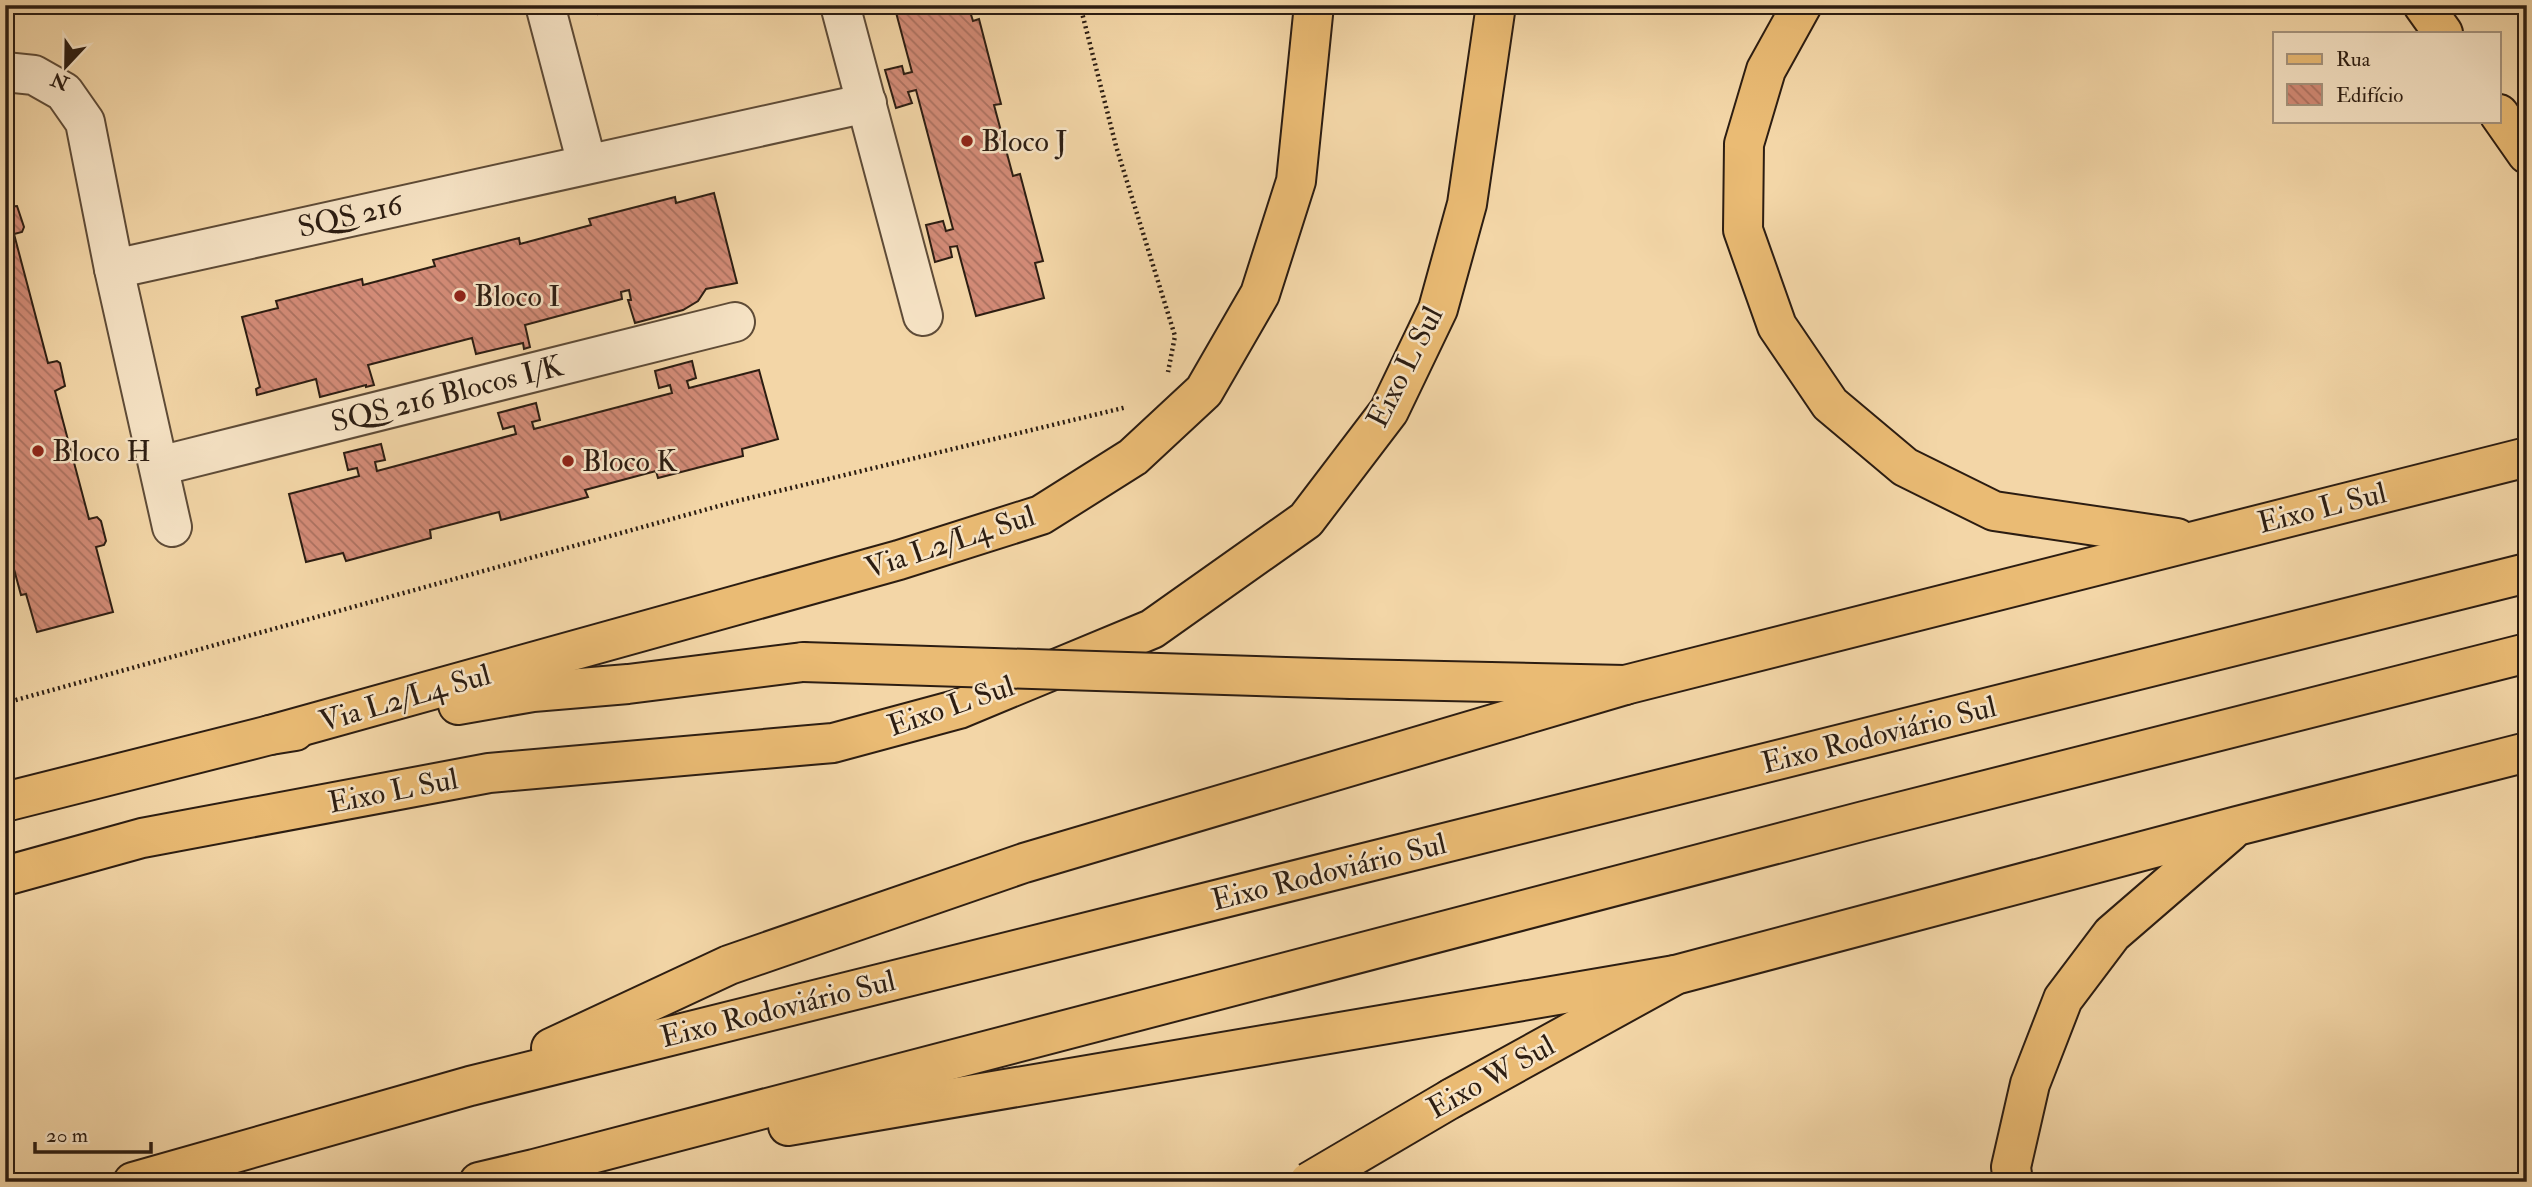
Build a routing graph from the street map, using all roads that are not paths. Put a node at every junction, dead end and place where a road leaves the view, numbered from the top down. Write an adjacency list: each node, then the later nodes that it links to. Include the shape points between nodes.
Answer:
1 (545, 5): 12 (street)
2 (840, 5): 9 (street)
3 (1314, 5): 23 (main road, Via L2/L4 Sul, via 1296,181 1259,294 1204,391 1133,457 1041,515 885,564)
4 (1496, 5): 27 (main road, Eixo L Sul, via 1466,204 1438,309 1389,411 1306,520 1152,629 959,709 833,743 489,773 142,838)
5 (1802, 5): 19 (main road, via 1766,70 1744,144 1743,230 1777,326 1830,404 1905,467 1994,511)
6 (2423, 5): 7 (main road)
7 (2442, 32)
8 (5, 72): 13 (street, via 34,75 64,92 85,122)
9 (867, 103): 12 (street, SQS 216); 14 (street)
10 (2500, 115): 11 (main road)
11 (2527, 154)
12 (587, 164): 13 (street, SQS 216)
13 (114, 269): 17 (street)
14 (923, 316)
15 (735, 322): 17 (street, SQS 216 Blocos I/K)
16 (2527, 457): 19 (main road, Eixo L Sul)
17 (159, 466): 18 (street)
18 (172, 527)
19 (2193, 541): 22 (main road, Eixo L Sul)
20 (2511, 577): 29 (main road, Eixo Rodoviário Sul)
21 (2523, 654): 30 (main road, via 1864,821)
22 (1625, 685): 23 (main road, bridge, via 803,662 533,692); 29 (main road, via 1011,867 729,965)
23 (270, 736): 25 (main road)
24 (2525, 752): 26 (main road)
25 (5, 802)
26 (2237, 826): 28 (main road); 34 (main road, via 2112,934 2063,999 2030,1084 2011,1167)
27 (5, 876)
28 (1675, 975): 30 (main road); 33 (main road, Eixo W Sul, bridge)
29 (470, 1086): 31 (main road, Eixo Rodoviário Sul)
30 (534, 1169): 32 (main road)
31 (133, 1182)
32 (478, 1182)
33 (1309, 1182)
34 (2013, 1182)

